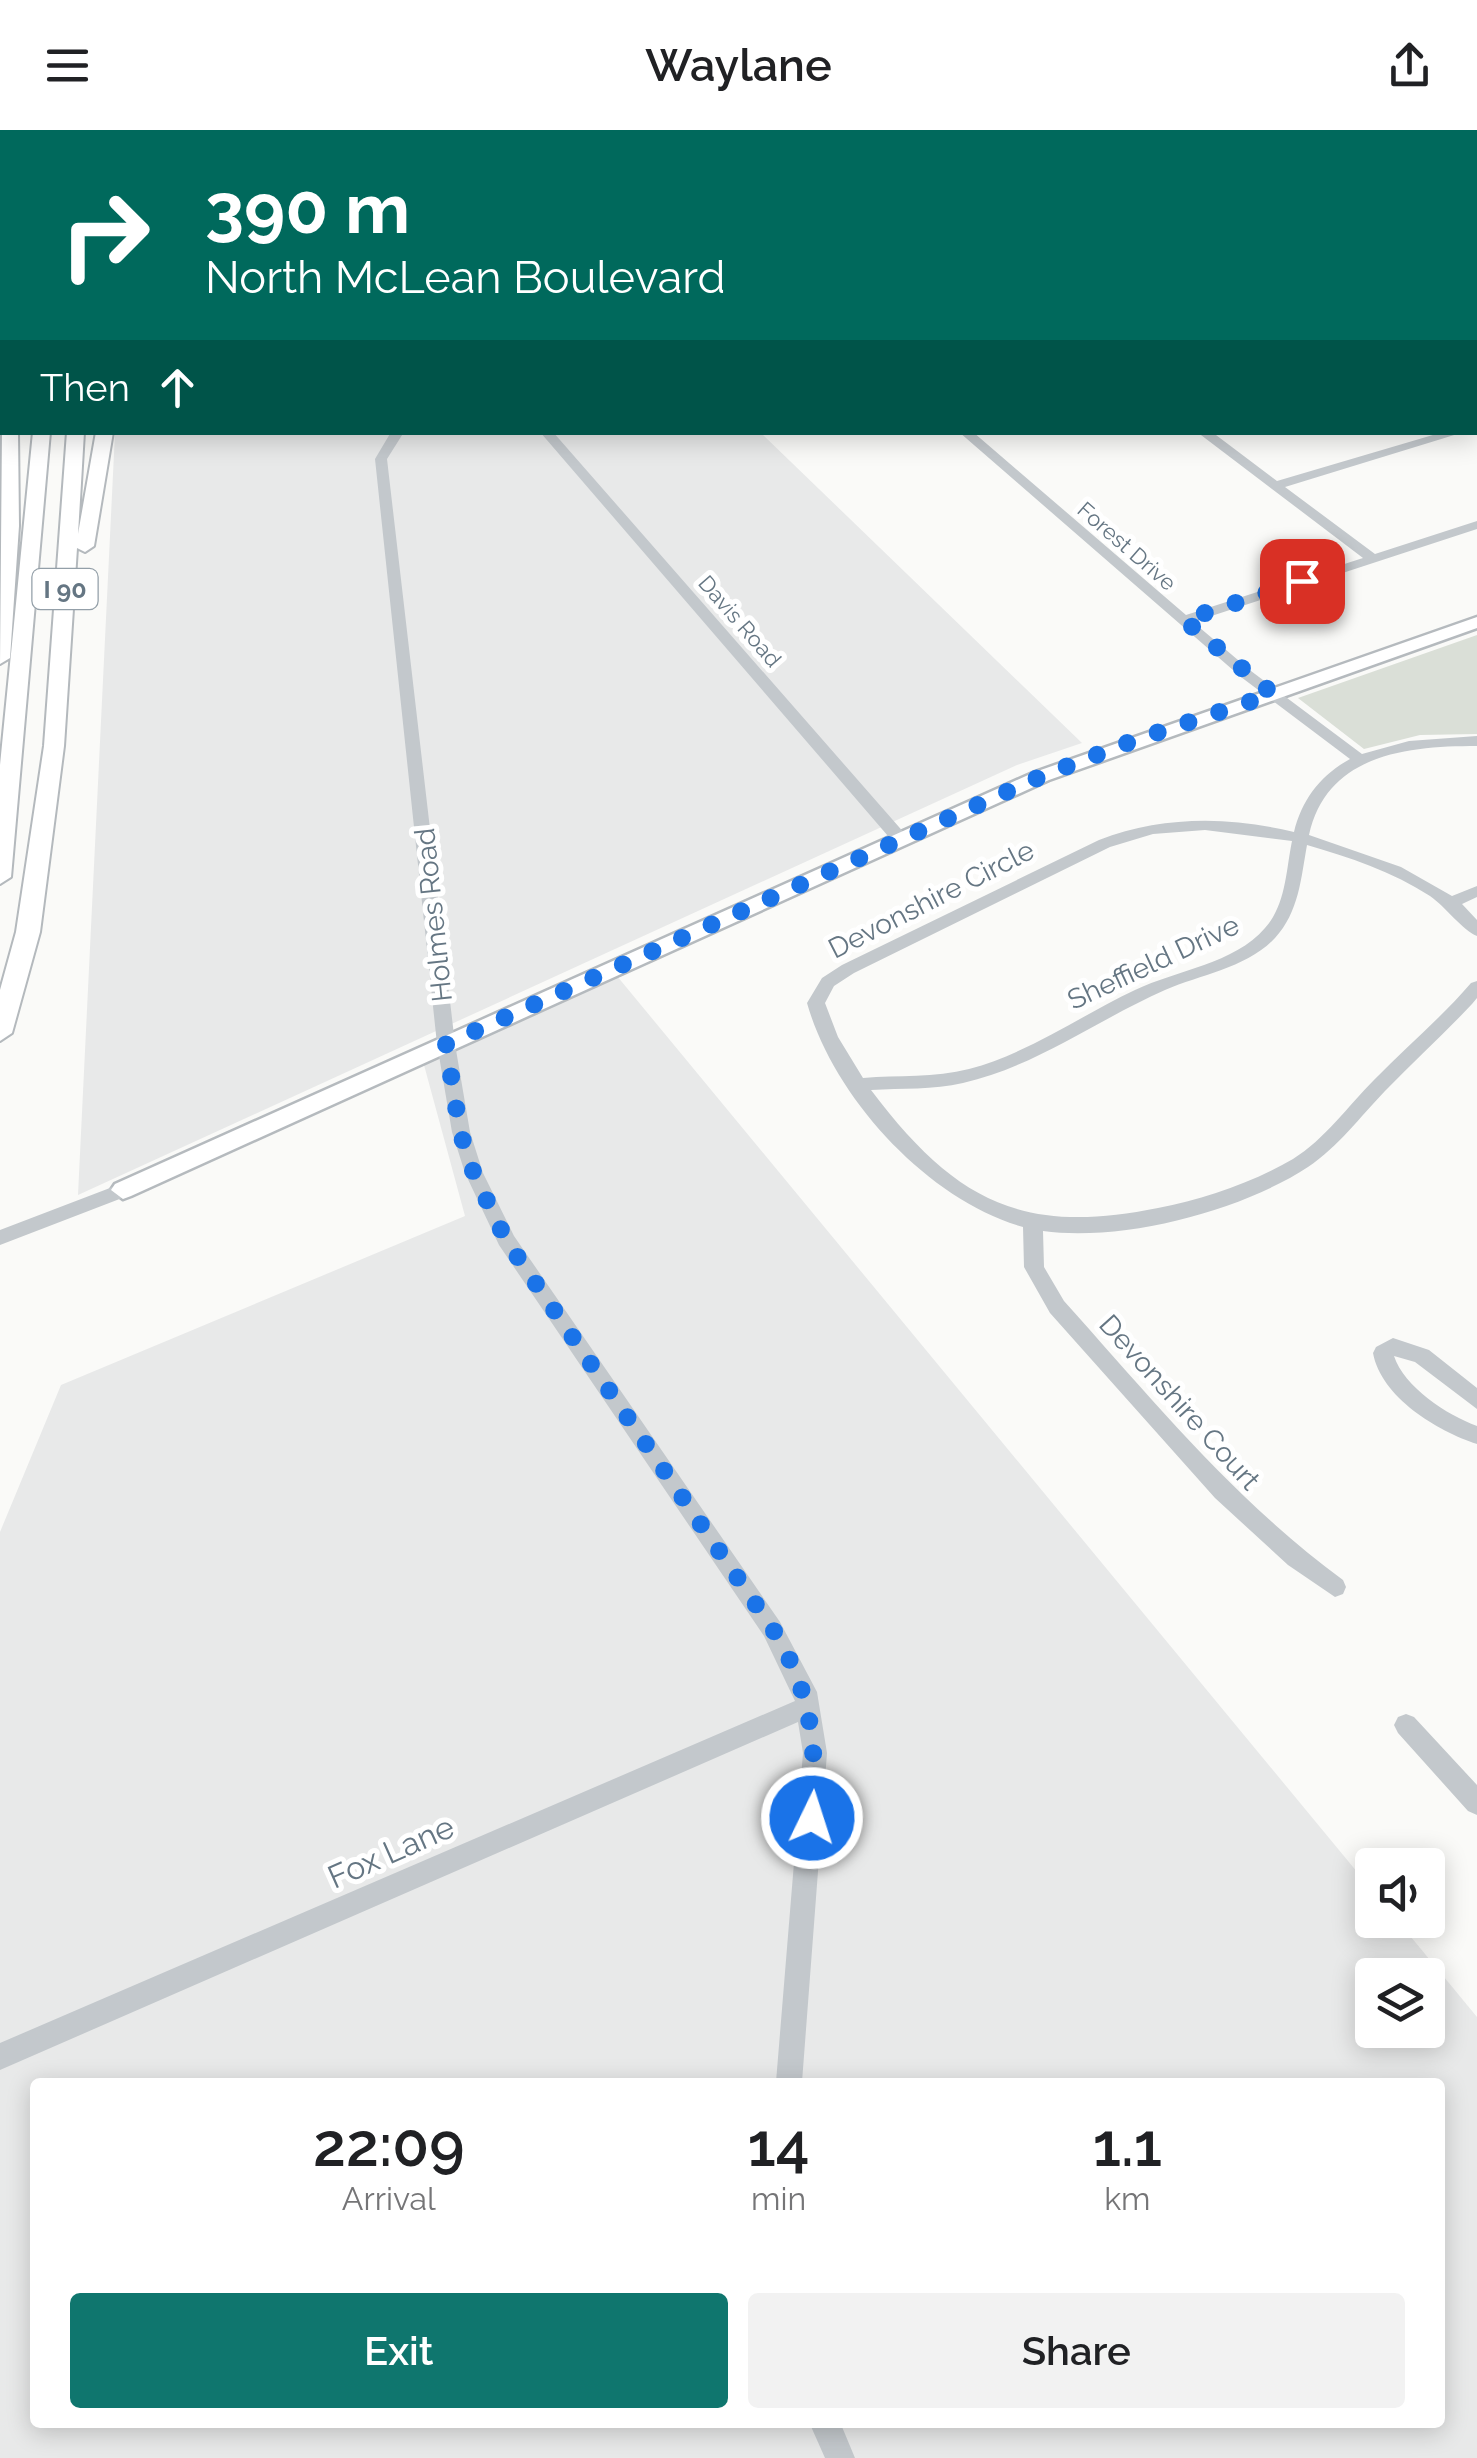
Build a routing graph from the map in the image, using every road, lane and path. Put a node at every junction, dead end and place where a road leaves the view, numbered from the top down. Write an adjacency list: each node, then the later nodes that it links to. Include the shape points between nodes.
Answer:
1 (9, 435): 15 (highway)
2 (42, 435): 23 (highway, I 90)
3 (76, 435): 18 (highway, I 90)
4 (105, 435): 18 (highway)
5 (396, 435): 30 (street, Holmes Road, via 381,459)
6 (549, 435): 21 (street, Davis Road)
7 (968, 435): 13 (street, Forest Drive)
8 (1207, 435): 10 (street)
9 (1448, 435): 10 (street)
10 (1274, 486): 12 (street)
11 (1477, 525): 12 (street)
12 (1372, 558): 13 (street)
13 (1184, 620): 16 (street, Forest Drive)
14 (1477, 622): 16 (main road)
15 (0, 658)
16 (1273, 694): 19 (street, Forest Drive); 21 (main road, via 1135,740)
17 (1477, 742): 19 (street, Sheffield Drive, via 1420,744)
18 (54, 746): 29 (highway, I 90, via 28,932)
19 (1360, 760): 22 (street, Sheffield Drive, via 1320,790)
20 (0, 814): 23 (highway)
21 (900, 838): 30 (main road)
22 (1300, 840): 26 (street, Devonshire Circle, via 1374,862); 31 (street, Sheffield Drive, via 1286,911 1240,955 1162,985 993,1068 946,1080); 31 (street, Devonshire Circle, via 1214,826 1133,834 848,969 828,982 816,1003 828,1038)
23 (2, 852): 24 (highway, I 90)
24 (0, 877)
25 (1477, 890): 26 (street)
26 (1451, 902): 27 (street, Devonshire Circle)
27 (1477, 931)
28 (1477, 988): 33 (street, Devonshire Circle, via 1317,1150 1283,1173 1180,1212)
29 (0, 1033)
30 (446, 1044): 32 (main road); 38 (street, Holmes Road, via 460,1132 506,1240 772,1628)
31 (861, 1085): 33 (street, Devonshire Circle, via 932,1170 982,1202)
32 (123, 1190): 34 (street)
33 (1033, 1223): 37 (street, Devonshire Court, via 1034,1267 1057,1308 1249,1519)
34 (0, 1238)
35 (1477, 1400): 36 (street, via 1412,1350 1393,1346 1383,1353 1392,1378 1447,1422)
36 (1477, 1435)
37 (1335, 1587)
38 (809, 1706): 41 (street, Fox Lane); 42 (street, Holmes Road, via 815,1779)
39 (1406, 1725): 40 (street)
40 (1477, 1804)
41 (0, 2058)
42 (789, 2078)
43 (827, 2428): 44 (street)
44 (840, 2458)

